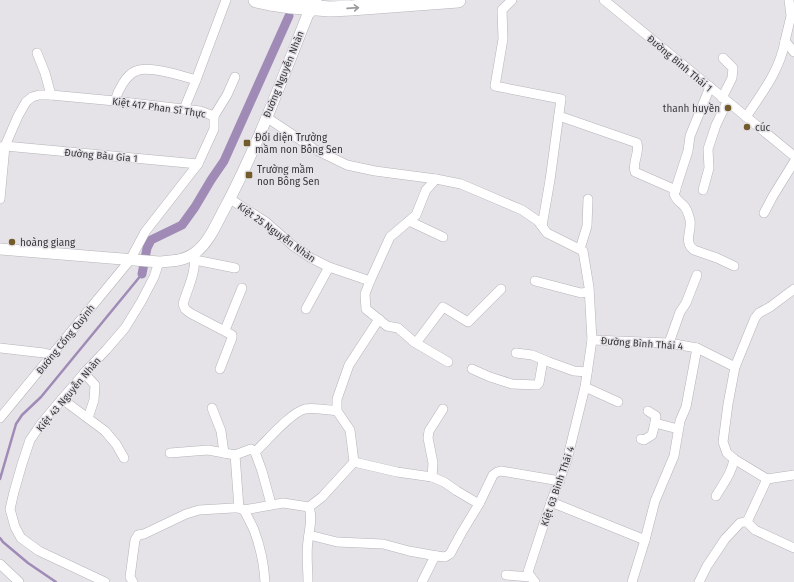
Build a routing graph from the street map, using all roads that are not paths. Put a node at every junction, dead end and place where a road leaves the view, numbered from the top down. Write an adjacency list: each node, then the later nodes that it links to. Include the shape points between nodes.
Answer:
1 (226, 0): 13 (street)
2 (256, 0): 7 (highway, via 291,6)
3 (458, 0): 7 (highway, one-way to 3, via 330,9)
4 (512, 0): 21 (street, via 502,10 503,40 495,86 561,99)
5 (604, 0): 14 (street, Đường Bình Thái 1)
6 (789, 0): 8 (street, via 791,16)
7 (315, 4): 20 (street, Đường Nguyễn Nhàn, via 308,14)
8 (784, 41): 9 (street); 22 (street, via 772,78)
9 (794, 52)
10 (38, 53): 15 (street)
11 (723, 58): 17 (street, via 733,68)
12 (235, 77): 19 (street)
13 (196, 80): 16 (street, via 163,71 137,70 124,82); 18 (street)
14 (710, 87): 17 (street, Đường Bình Thái 1); 28 (street, via 690,136)
15 (51, 95): 16 (street, Kiệt 417 Phan Sĩ Thực); 23 (street, Kiệt 417 Phan Sĩ Thực, via 39,95 26,102)
16 (115, 100): 18 (street, Kiệt 417 Phan Sĩ Thực)
17 (725, 100): 22 (street, Đường Bình Thái 1); 29 (street, via 708,149 709,168)
18 (184, 109): 19 (street, Kiệt 417 Phan Sĩ Thực)
19 (214, 116): 26 (street, Kiệt 417 Phan Sĩ Thực, via 214,129)
20 (266, 116): 27 (street, via 314,149 347,165); 31 (street, Đường Nguyễn Nhàn)
21 (559, 116): 28 (street, via 637,143 635,172); 35 (street)
22 (746, 117): 24 (street, Đường Bình Thái 1)
23 (2, 147): 26 (street, Đường Bàu Gia 1); 30 (street, Kiệt 417 Phan Sĩ Thực)
24 (794, 156)
25 (794, 162): 33 (street)
26 (198, 164): 40 (street, Kiệt 417 Phan Sĩ Thực, via 145,232)
27 (436, 179): 34 (street, via 426,190 416,215); 35 (street, via 461,184 522,210)
28 (676, 190): 42 (street, via 676,199 686,207 691,222 688,240 690,246)
29 (703, 190)
30 (0, 199)
31 (230, 199): 39 (street, Đường Nguyễn Nhàn); 43 (street, Kiệt 25 Nguyễn Nhàn, via 266,222 292,245)
32 (588, 199): 38 (street, via 587,226)
33 (764, 213)
34 (409, 221): 36 (street); 46 (street, via 390,237)
35 (542, 226): 38 (street, via 547,233)
36 (443, 237)
37 (0, 249): 40 (street, Đường Nguyễn Nhàn)
38 (581, 250): 51 (street, Kiệt 63 Bình Thái 4, via 586,263)
39 (194, 256): 41 (street, Đường Nguyễn Nhàn, via 177,261); 44 (street); 54 (street, Đường Nguyễn Nhàn, via 194,270 183,304 185,309)
40 (133, 260): 41 (street, Đường Nguyễn Nhàn); 61 (street, Đường Cống Quỳnh)
41 (156, 262): 68 (street, Kiệt 43 Nguyễn Nhàn, via 154,277 125,328)
42 (734, 266)
43 (329, 267): 46 (street, Kiệt 25 Nguyễn Nhàn); 52 (street)
44 (235, 268)
45 (697, 275): 57 (street)
46 (370, 281): 53 (street, via 365,294 366,309)
47 (536, 281): 51 (street, via 581,293)
48 (242, 288): 54 (street)
49 (501, 289): 56 (street, via 468,322 443,307)
50 (794, 290): 64 (street, via 759,313)
51 (589, 292): 55 (street, Kiệt 63 Bình Thái 4)
52 (306, 309)
53 (379, 319): 56 (street, via 386,326 398,328); 74 (street, via 349,365 337,399)
54 (228, 332): 65 (street, via 232,338)
55 (592, 340): 57 (street, Đường Bình Thái 4); 67 (street, Kiệt 63 Bình Thái 4)
56 (416, 343): 63 (street)
57 (669, 343): 59 (street, Đường Bình Thái 4)
58 (0, 348): 61 (street)
59 (698, 348): 64 (street, Đường Bình Thái 4); 79 (street, via 686,407)
60 (516, 353): 62 (street, via 532,355)
61 (52, 355): 76 (street, Đường Cống Quỳnh)
62 (543, 360): 66 (street, via 537,385 512,384); 67 (street, via 574,371)
63 (448, 362)
64 (735, 367): 86 (street, via 724,442 727,453)
65 (220, 369)
66 (472, 369)
67 (588, 372): 69 (street, Kiệt 63 Bình Thái 4)
68 (84, 373): 70 (street, Kiệt 43 Nguyễn Nhàn); 77 (street, via 95,385 94,400)
69 (585, 387): 71 (street); 91 (street, Kiệt 63 Bình Thái 4)
70 (62, 399): 77 (street); 107 (street, Kiệt 43 Nguyễn Nhàn, via 30,440 10,509 21,538 39,551)
71 (618, 402)
72 (212, 408): 83 (street, via 221,431)
73 (443, 409): 89 (street, via 429,431)
74 (337, 411): 81 (street, via 306,409 296,413); 87 (street, via 350,430)
75 (648, 411): 78 (street, via 656,416)
76 (0, 417)
77 (88, 418): 85 (street, via 105,431)
78 (655, 423): 79 (street); 80 (street, via 652,435)
79 (678, 429): 100 (street, via 674,456 655,501)
80 (641, 439)
81 (255, 452): 84 (street, via 251,449); 94 (street)
82 (170, 453): 83 (street, via 208,450)
83 (224, 453): 84 (street)
84 (235, 455): 97 (street)
85 (124, 458)
86 (734, 459): 90 (street); 92 (street, via 731,472)
87 (354, 462): 89 (street); 96 (street, via 322,497)
88 (794, 475): 90 (street)
89 (432, 477): 95 (street)
90 (767, 479): 98 (street)
91 (560, 481): 93 (street, Kiệt 63 Bình Thái 4); 95 (street, via 497,472 493,475)
92 (716, 496)
93 (552, 502): 100 (street); 105 (street, Kiệt 63 Bình Thái 4, via 528,572)
94 (271, 504): 96 (street); 97 (street)
95 (479, 504): 102 (street, via 450,554 445,557)
96 (308, 507): 99 (street, via 311,512)
97 (241, 509): 108 (street, via 199,510 138,535 134,540 130,577); 109 (street, via 253,528)
98 (747, 522): 101 (street, via 755,530); 113 (street, via 740,523 725,539)
99 (309, 535): 102 (street, via 337,542 383,544); 110 (street)
100 (645, 540): 112 (street)
101 (794, 548)
102 (436, 556): 111 (street)
103 (0, 564): 106 (street)
104 (506, 575): 105 (street)
105 (533, 580)
106 (19, 582)
107 (105, 582)
108 (133, 582)
109 (265, 582)
110 (308, 582)
111 (422, 582)
112 (632, 582)
113 (699, 582)

